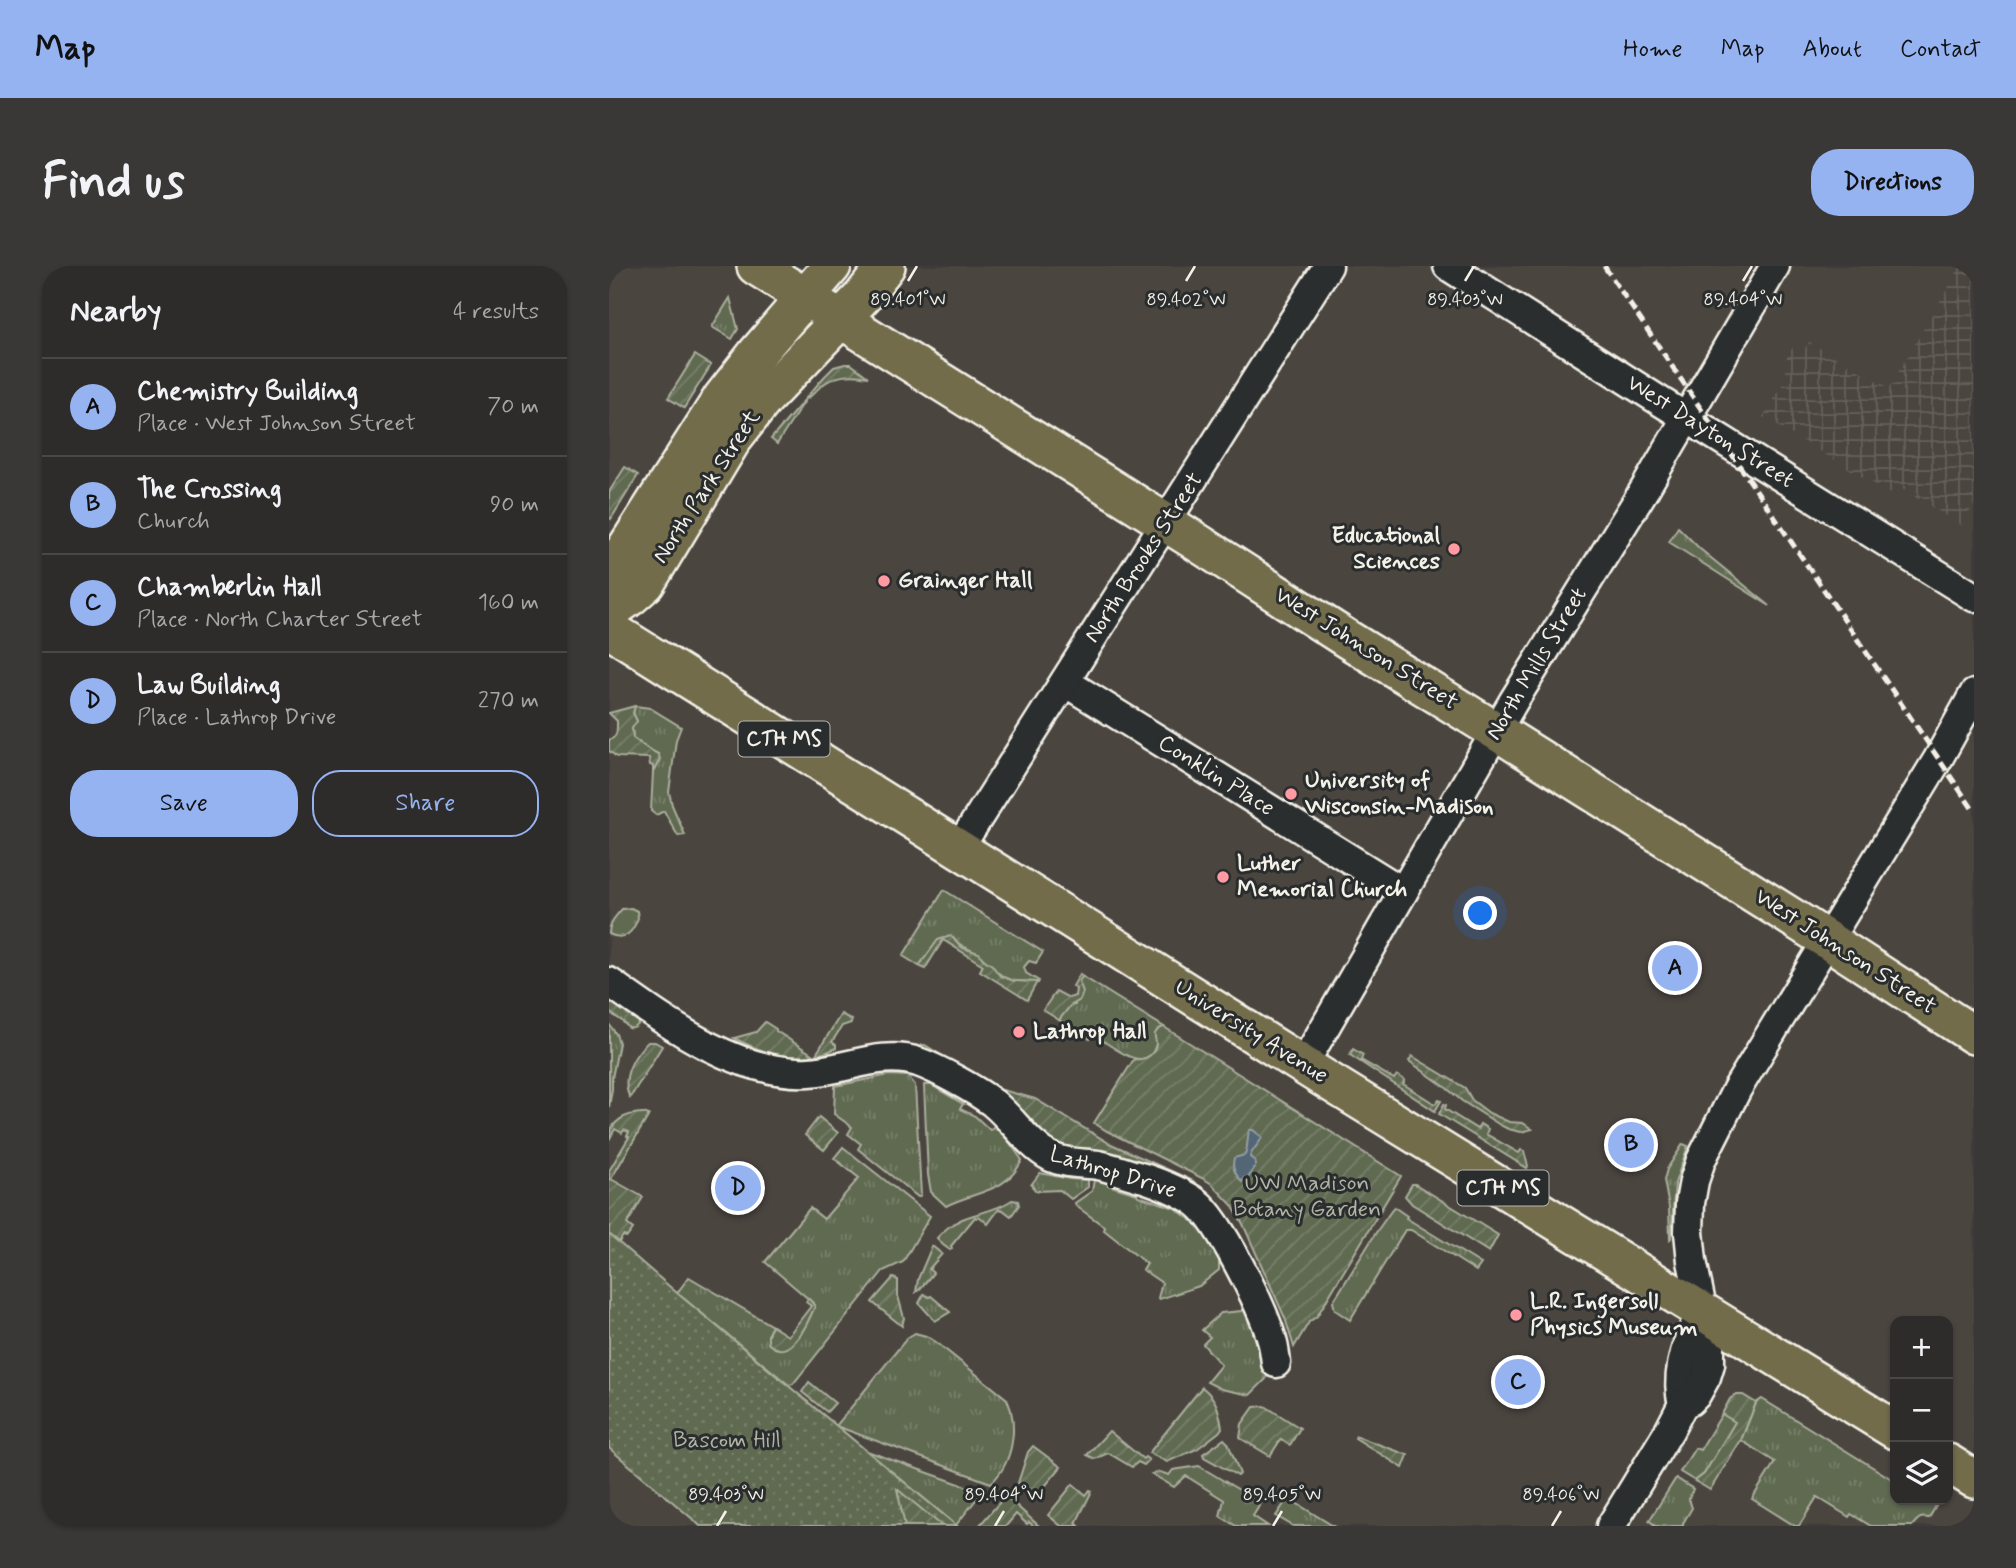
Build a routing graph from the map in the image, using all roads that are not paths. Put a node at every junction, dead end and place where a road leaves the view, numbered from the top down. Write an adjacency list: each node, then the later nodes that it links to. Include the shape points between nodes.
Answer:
1 (756, 266): 7 (main road, West Johnson Street)
2 (832, 266): 7 (main road, North Park Street)
3 (887, 266): 8 (main road, North Park Street)
4 (1328, 266): 10 (street, North Brooks Street)
5 (1448, 266): 9 (street, West Dayton Street)
6 (1775, 266): 9 (street, North Mills Street)
7 (806, 298): 8 (main road, West Johnson Street); 11 (main road, North Park Street, via 722,398)
8 (841, 319): 10 (main road, West Johnson Street); 13 (main road, North Park Street, via 734,437 646,583)
9 (1687, 417): 12 (street, West Dayton Street); 17 (street, North Mills Street)
10 (1167, 523): 15 (street, North Brooks Street); 17 (main road, West Johnson Street)
11 (609, 575)
12 (1974, 597)
13 (609, 612)
14 (609, 629): 18 (main road, University Avenue / CTH MS)
15 (1065, 682): 18 (street, North Brooks Street); 19 (street, Conklin Place)
16 (1974, 694): 20 (street)
17 (1496, 731): 19 (street, North Mills Street); 20 (main road, West Johnson Street)
18 (959, 848): 23 (main road, University Avenue / CTH MS)
19 (1403, 892): 23 (street, North Mills Street)
20 (1827, 941): 22 (main road, West Johnson Street); 24 (street, via 1737,1089 1701,1160 1689,1220)
21 (609, 982): 25 (street, Lathrop Drive, via 696,1039 763,1067 807,1072 886,1057 919,1062 992,1102 1031,1143 1051,1156 1176,1190 1214,1221 1265,1321)
22 (1974, 1035)
23 (1303, 1065): 24 (main road, University Avenue / CTH MS)
24 (1702, 1311): 26 (main road, University Avenue / CTH MS); 27 (street, via 1710,1346 1708,1371 1696,1395 1683,1404)
25 (1276, 1363)
26 (1890, 1427)
27 (1612, 1526)

